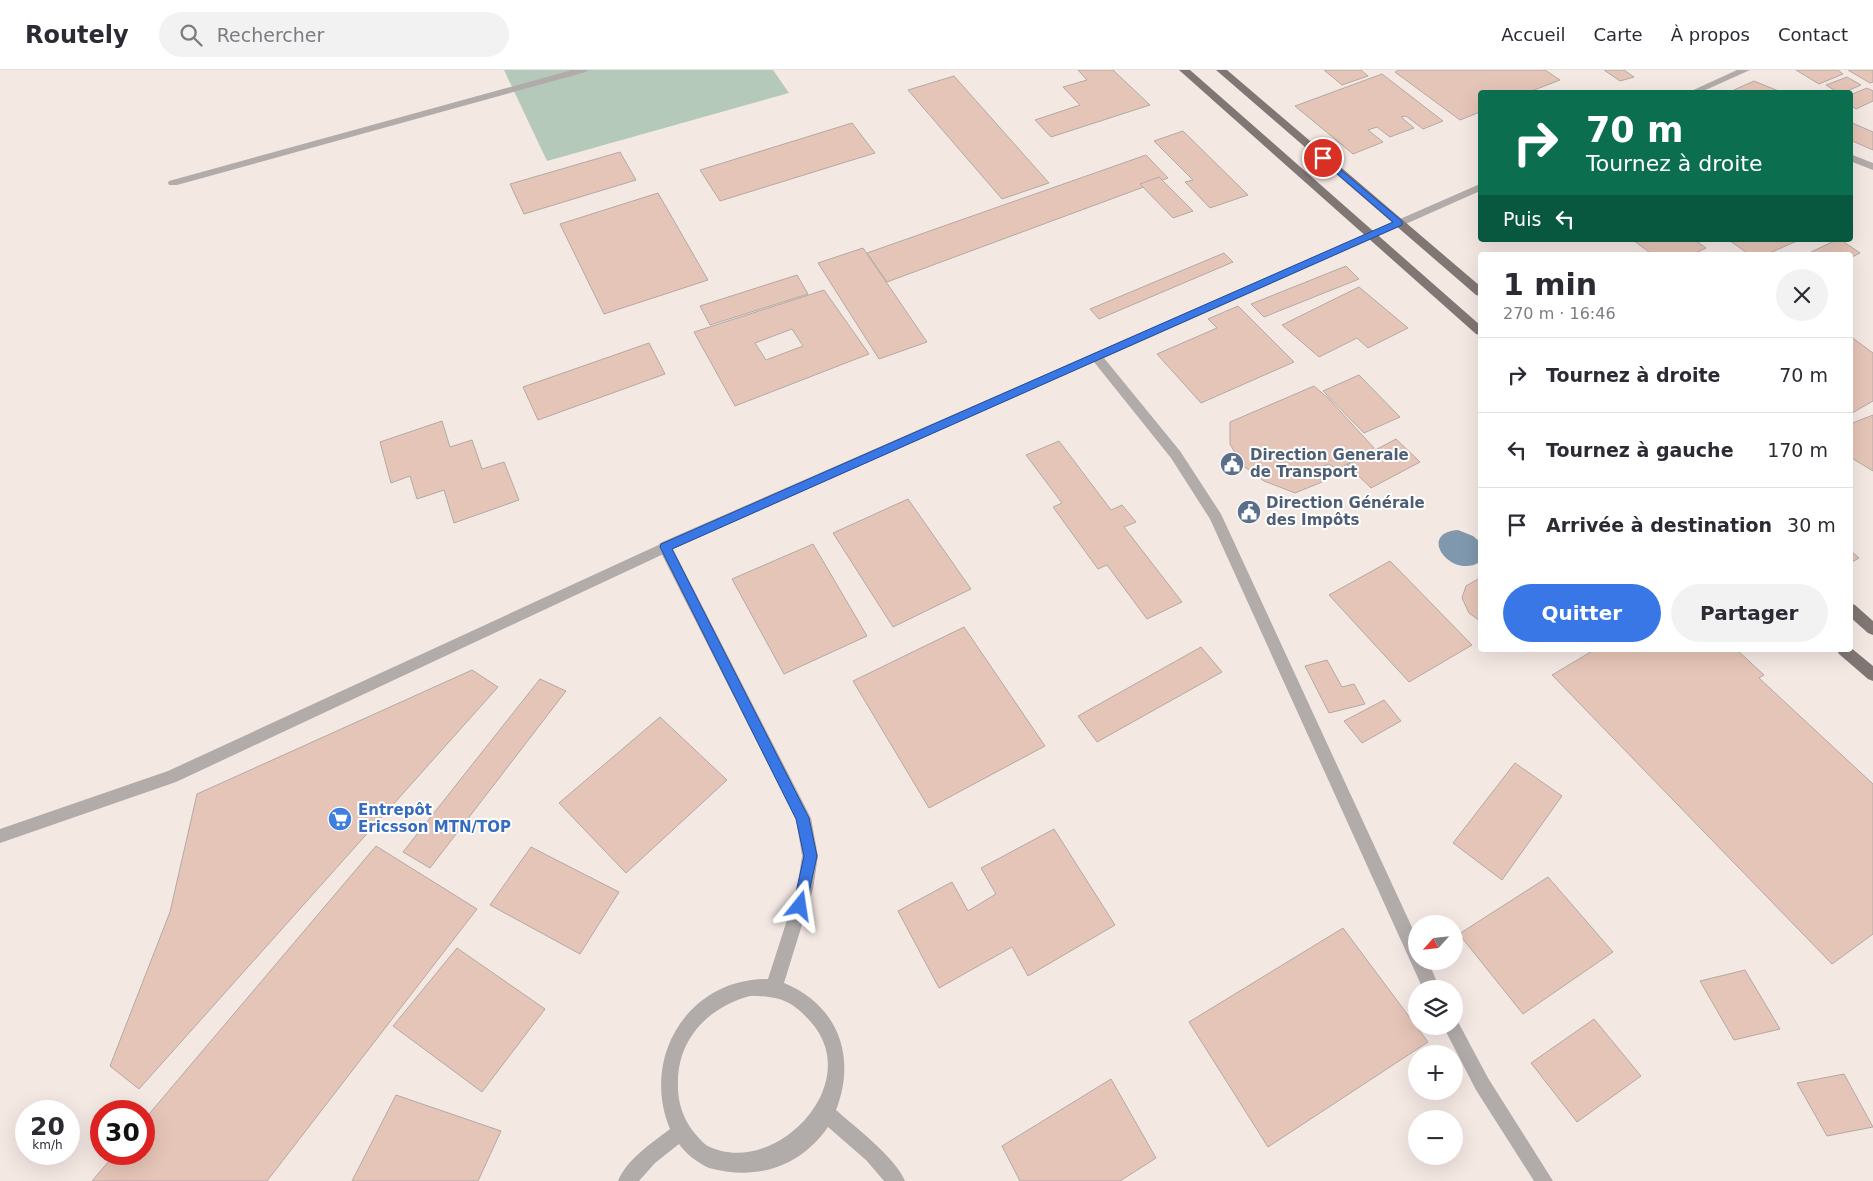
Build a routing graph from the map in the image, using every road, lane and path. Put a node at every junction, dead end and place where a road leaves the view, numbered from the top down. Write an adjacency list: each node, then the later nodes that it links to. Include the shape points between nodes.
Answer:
1 (583, 70): 8 (street)
2 (1184, 70): 11 (main road)
3 (1221, 70): 10 (main road)
4 (1745, 70): 5 (street)
5 (1699, 90)
6 (1853, 158): 7 (street)
7 (1873, 167)
8 (173, 183)
9 (1478, 188): 10 (street)
10 (1399, 223): 11 (street); 12 (main road)
11 (1372, 235): 13 (main road); 14 (street)
12 (1478, 290)
13 (1478, 329)
14 (1096, 357): 15 (street); 21 (street, via 1186,466 1202,491)
15 (665, 547): 20 (street, via 171,777); 22 (street, via 803,818 810,856 804,889)
16 (1853, 611): 17 (main road)
17 (1873, 628)
18 (1846, 652): 19 (main road)
19 (1873, 675)
20 (0, 836)
21 (1408, 937)
22 (774, 988): 24 (street, via 796,997 816,1012 830,1034 836,1060 835,1087); 25 (street, via 750,988 726,995 704,1008 686,1029 674,1052 668,1079 670,1107)
23 (1456, 1035): 28 (street, via 1482,1084)
24 (827, 1114): 25 (street, via 814,1135 797,1152 755,1169 732,1169 712,1161 693,1149); 27 (street, via 872,1154)
25 (680, 1132): 26 (street, via 649,1157)
26 (627, 1181)
27 (896, 1181)
28 (1544, 1181)

